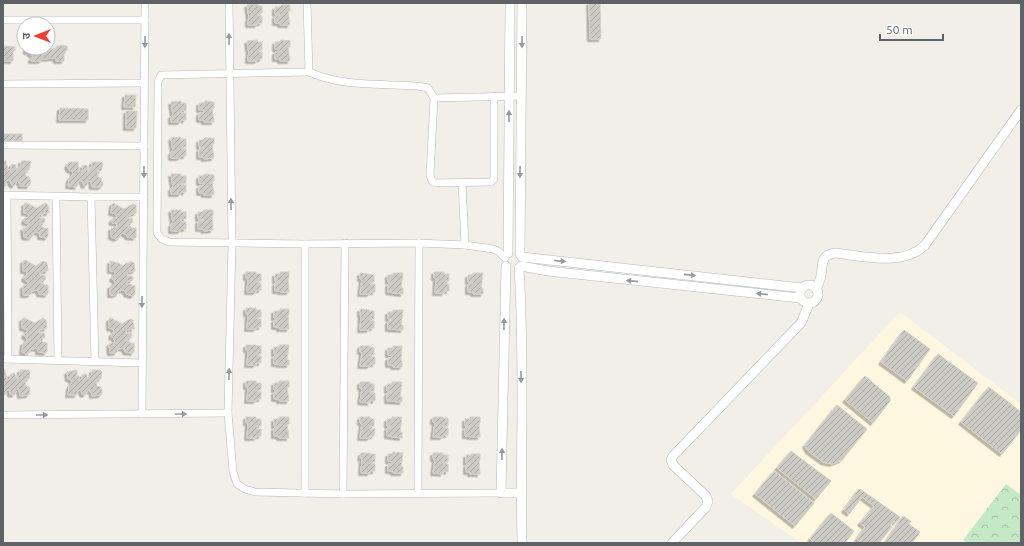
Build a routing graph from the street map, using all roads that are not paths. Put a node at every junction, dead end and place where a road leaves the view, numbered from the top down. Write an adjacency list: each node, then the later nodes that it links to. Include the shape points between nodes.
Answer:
1 (145, 3): 7 (street)
2 (229, 3): 9 (street, one-way to 2)
3 (308, 3): 8 (street)
4 (510, 3): 13 (street)
5 (522, 3): 14 (street, one-way to 14)
6 (3, 20): 7 (street)
7 (145, 20): 11 (street, one-way to 11)
8 (309, 72): 9 (street); 15 (street, via 340,82 416,85 428,88)
9 (229, 74): 24 (street, one-way to 9); 24 (street, via 166,74 161,76 158,82 157,233 169,242)
10 (3, 84): 11 (street)
11 (144, 84): 18 (street)
12 (494, 96): 13 (street); 15 (street); 19 (street, via 494,179 491,182)
13 (509, 96): 14 (street); 29 (street, one-way to 13)
14 (521, 96): 30 (street, one-way to 30)
15 (434, 98): 19 (street, via 430,175 432,181 440,183)
16 (1021, 110): 32 (street, via 920,251 890,258 830,254 824,260)
17 (3, 144): 18 (street)
18 (144, 146): 23 (street, one-way to 23)
19 (462, 182): 28 (street)
20 (5, 195): 21 (street); 35 (street)
21 (56, 197): 22 (street); 36 (street)
22 (90, 197): 23 (street); 37 (street)
23 (144, 197): 38 (street, one-way to 38)
24 (232, 243): 25 (street); 39 (street, one-way to 24)
25 (305, 244): 26 (street); 42 (street)
26 (345, 244): 27 (street); 46 (street)
27 (419, 244): 28 (street); 43 (street)
28 (465, 245): 29 (street, via 493,249)
29 (506, 259): 30 (street, via 514,252); 30 (street, via 513,270); 44 (street, one-way to 29)
30 (520, 261): 31 (street, one-way to 31); 33 (street, one-way to 30, via 548,271); 45 (street, one-way to 45)
31 (802, 288): 32 (street, via 809,285); 33 (street)
32 (816, 289): 34 (street, via 817,298)
33 (800, 298): 34 (street)
34 (809, 304): 48 (street, via 801,323 673,456 673,465 706,496 708,501 706,507)
35 (5, 359): 36 (street)
36 (58, 360): 37 (street)
37 (95, 361): 38 (street)
38 (142, 363): 40 (street)
39 (228, 413): 40 (street, one-way to 39); 42 (street, via 233,472 237,484 254,492)
40 (142, 414): 41 (street, one-way to 40)
41 (3, 415)
42 (306, 493): 46 (street)
43 (418, 493): 44 (street); 46 (street)
44 (501, 493): 45 (street)
45 (521, 493): 47 (street)
46 (343, 494)
47 (522, 543)
48 (672, 543)

